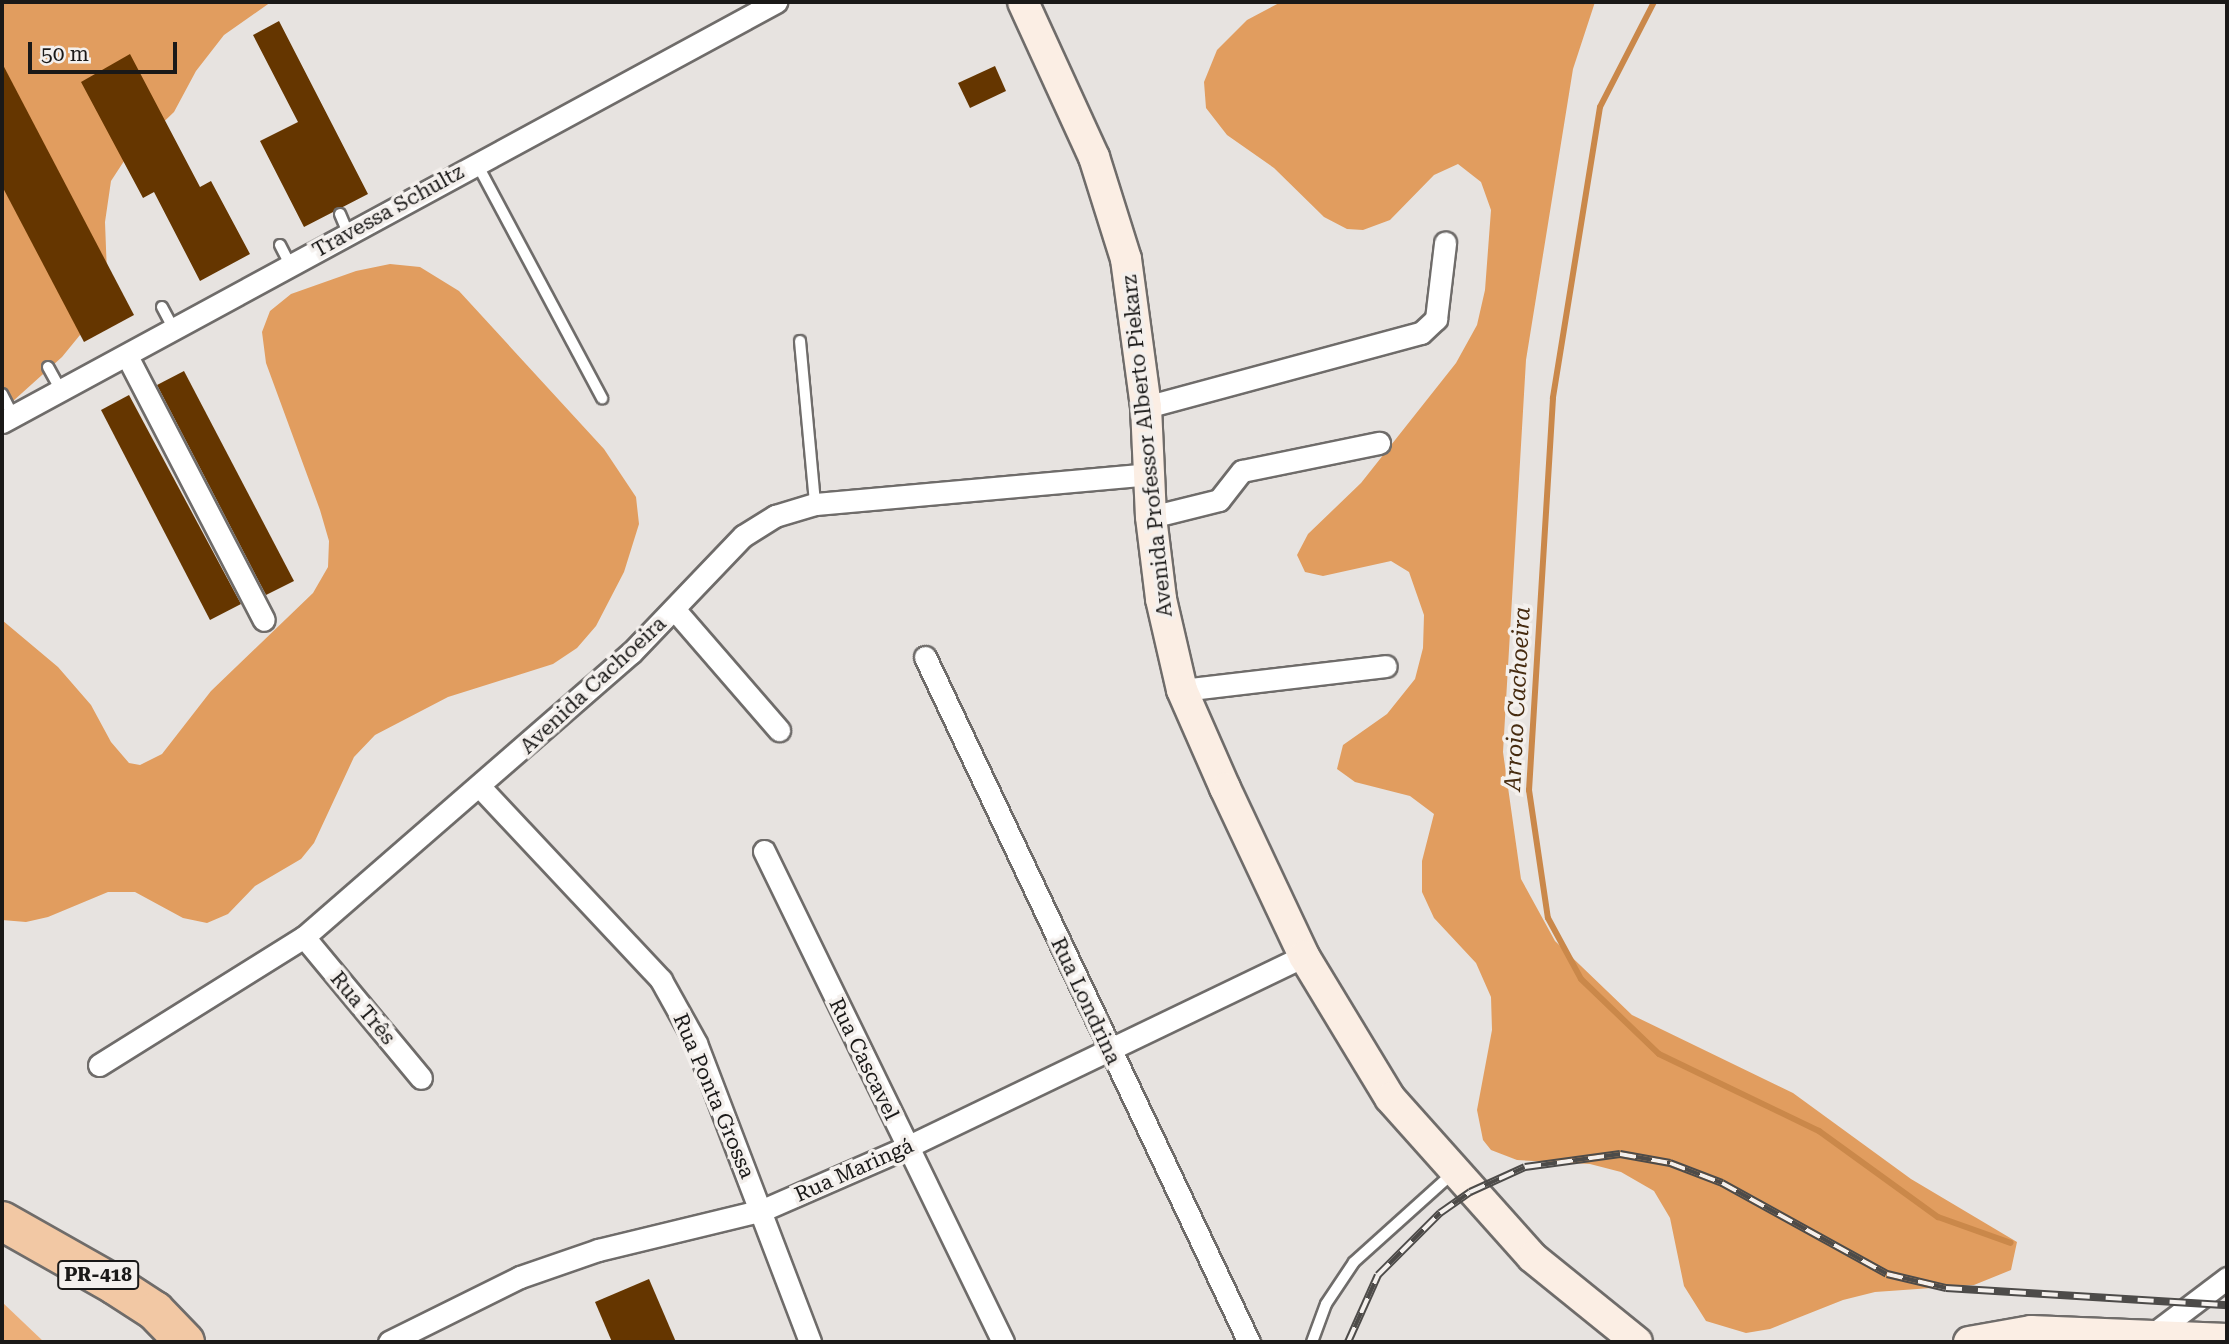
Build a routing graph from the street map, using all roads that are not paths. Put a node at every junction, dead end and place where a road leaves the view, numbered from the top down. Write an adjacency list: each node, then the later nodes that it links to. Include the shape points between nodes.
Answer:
1 (776, 2): 3 (street, Travessa Schultz)
2 (1023, 2): 15 (main road, Avenida Professor Alberto Piekarz, via 1094,157 1118,234)
3 (476, 162): 6 (street, Travessa Schultz, via 344,223); 14 (lane)
4 (1445, 243): 15 (street, via 1436,319 1421,333)
5 (281, 245): 6 (lane)
6 (290, 265): 8 (street, Travessa Schultz)
7 (162, 307): 8 (lane)
8 (174, 330): 10 (street, Travessa Schultz)
9 (800, 341): 19 (lane)
10 (127, 356): 12 (street, Travessa Schultz); 22 (street)
11 (48, 367): 12 (lane)
12 (61, 390): 16 (street, Travessa Schultz)
13 (2, 394): 16 (lane)
14 (602, 398)
15 (1146, 407): 18 (main road, Avenida Professor Alberto Piekarz)
16 (8, 419)
17 (1379, 443): 20 (street, via 1249,469 1219,500)
18 (1149, 474): 19 (street, Avenida Cachoeira); 20 (main road, Avenida Professor Alberto Piekarz)
19 (815, 504): 21 (street, Avenida Cachoeira, via 775,516 743,536)
20 (1151, 517): 25 (main road, Avenida Professor Alberto Piekarz, via 1161,599)
21 (675, 610): 26 (street); 27 (street, Avenida Cachoeira)
22 (264, 620)
23 (925, 657): 31 (street, Rua Londrina)
24 (1385, 666): 25 (street)
25 (1182, 690): 30 (main road, Avenida Professor Alberto Piekarz)
26 (779, 730)
27 (481, 788): 29 (street, Avenida Cachoeira); 36 (street, Rua Ponta Grossa, via 661,980 696,1043)
28 (764, 851): 34 (street, Rua Cascavel)
29 (304, 937): 32 (street, Avenida Cachoeira); 33 (street, Rua Três)
30 (1304, 956): 31 (street, Rua Maringá); 35 (main road, Avenida Professor Alberto Piekarz, via 1390,1098)
31 (1108, 1049): 34 (street, Rua Maringá); 46 (street, Rua Londrina)
32 (99, 1065)
33 (421, 1078)
34 (907, 1147): 36 (street, Rua Maringá); 45 (street, Rua Cascavel)
35 (1453, 1172): 47 (lane, via 1354,1262 1326,1304); 48 (main road, Avenida Professor Alberto Piekarz, via 1532,1257)
36 (763, 1210): 43 (street, Rua Maringá, via 598,1250 520,1277); 44 (street, Rua Ponta Grossa)
37 (2, 1221): 42 (highway, PR-418, via 115,1284 155,1311)
38 (2227, 1278): 39 (street)
39 (2153, 1334): 40 (main road); 41 (main road)
40 (2100, 1337): 49 (main road, via 2031,1331)
41 (2227, 1339)
42 (185, 1342)
43 (389, 1342)
44 (810, 1342)
45 (1003, 1342)
46 (1250, 1342)
47 (1312, 1342)
48 (1637, 1342)
49 (1969, 1342)

